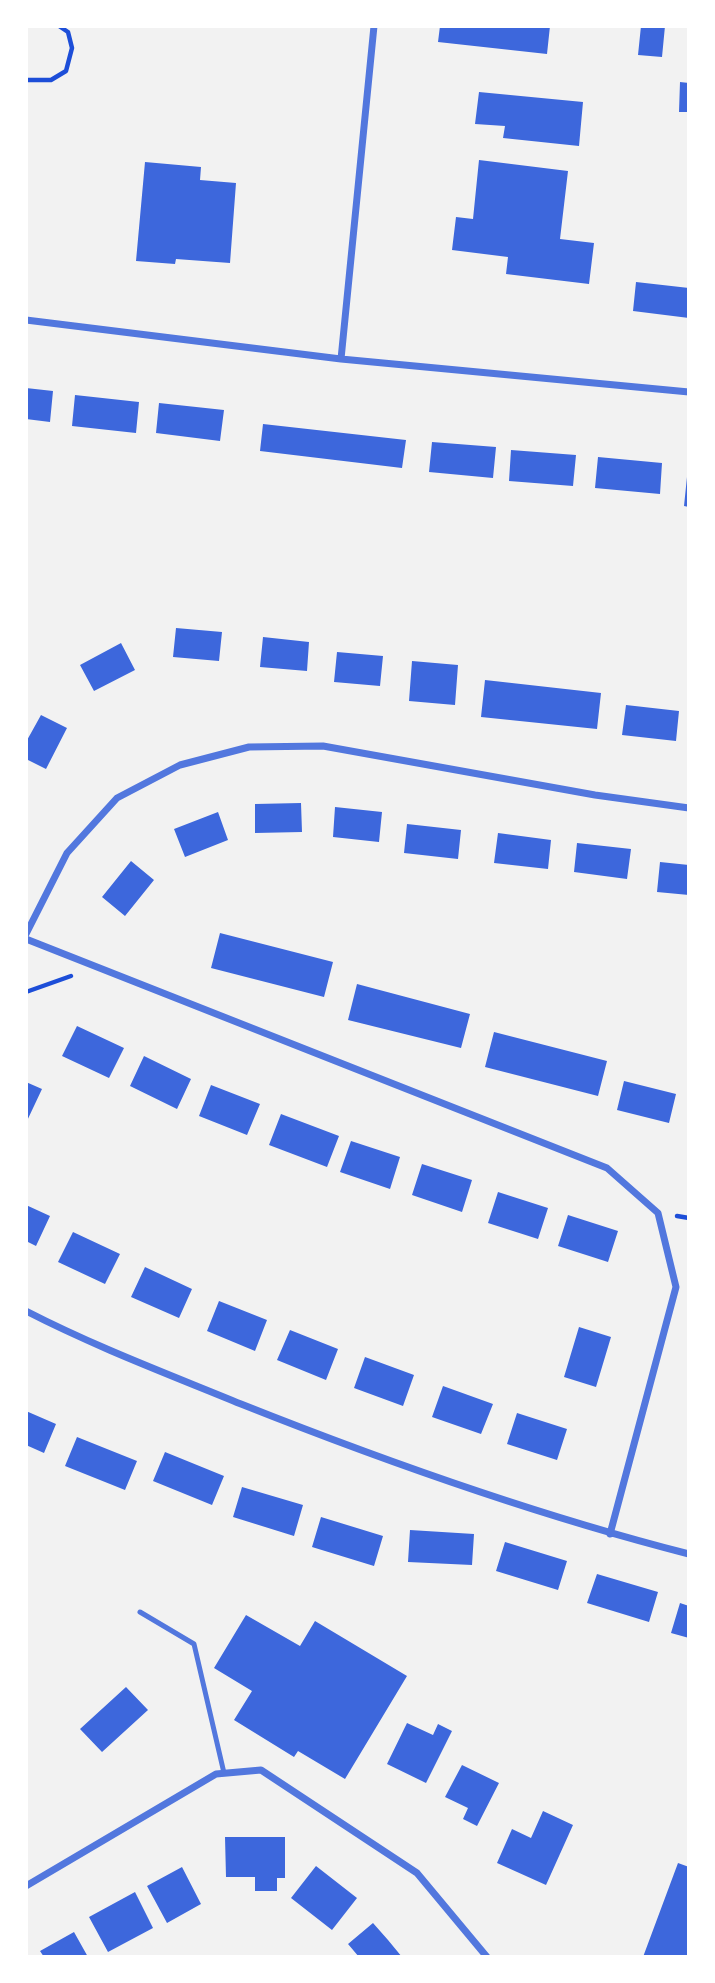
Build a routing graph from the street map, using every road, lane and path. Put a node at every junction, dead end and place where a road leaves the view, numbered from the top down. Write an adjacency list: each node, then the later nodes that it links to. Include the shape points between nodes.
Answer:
1 (59, 26): 3 (path, via 68,32 72,48 66,71 51,80)
2 (374, 26): 5 (street)
3 (26, 80)
4 (26, 320): 5 (street)
5 (341, 359): 6 (street)
6 (689, 392)
7 (689, 808): 8 (street, via 323,746 248,747 180,765 117,798 67,853)
8 (26, 936): 9 (street)
9 (79, 959): 10 (path, via 71,977); 12 (street, via 607,1168 658,1213 676,1287)
10 (26, 992)
11 (26, 1311): 12 (street, via 86,1341 346,1446)
12 (610, 1534): 13 (street)
13 (689, 1554)
14 (140, 1612): 15 (lane, via 194,1644)
15 (224, 1773): 16 (street); 17 (street, via 261,1770 417,1873)
16 (26, 1886)
17 (487, 1957)

